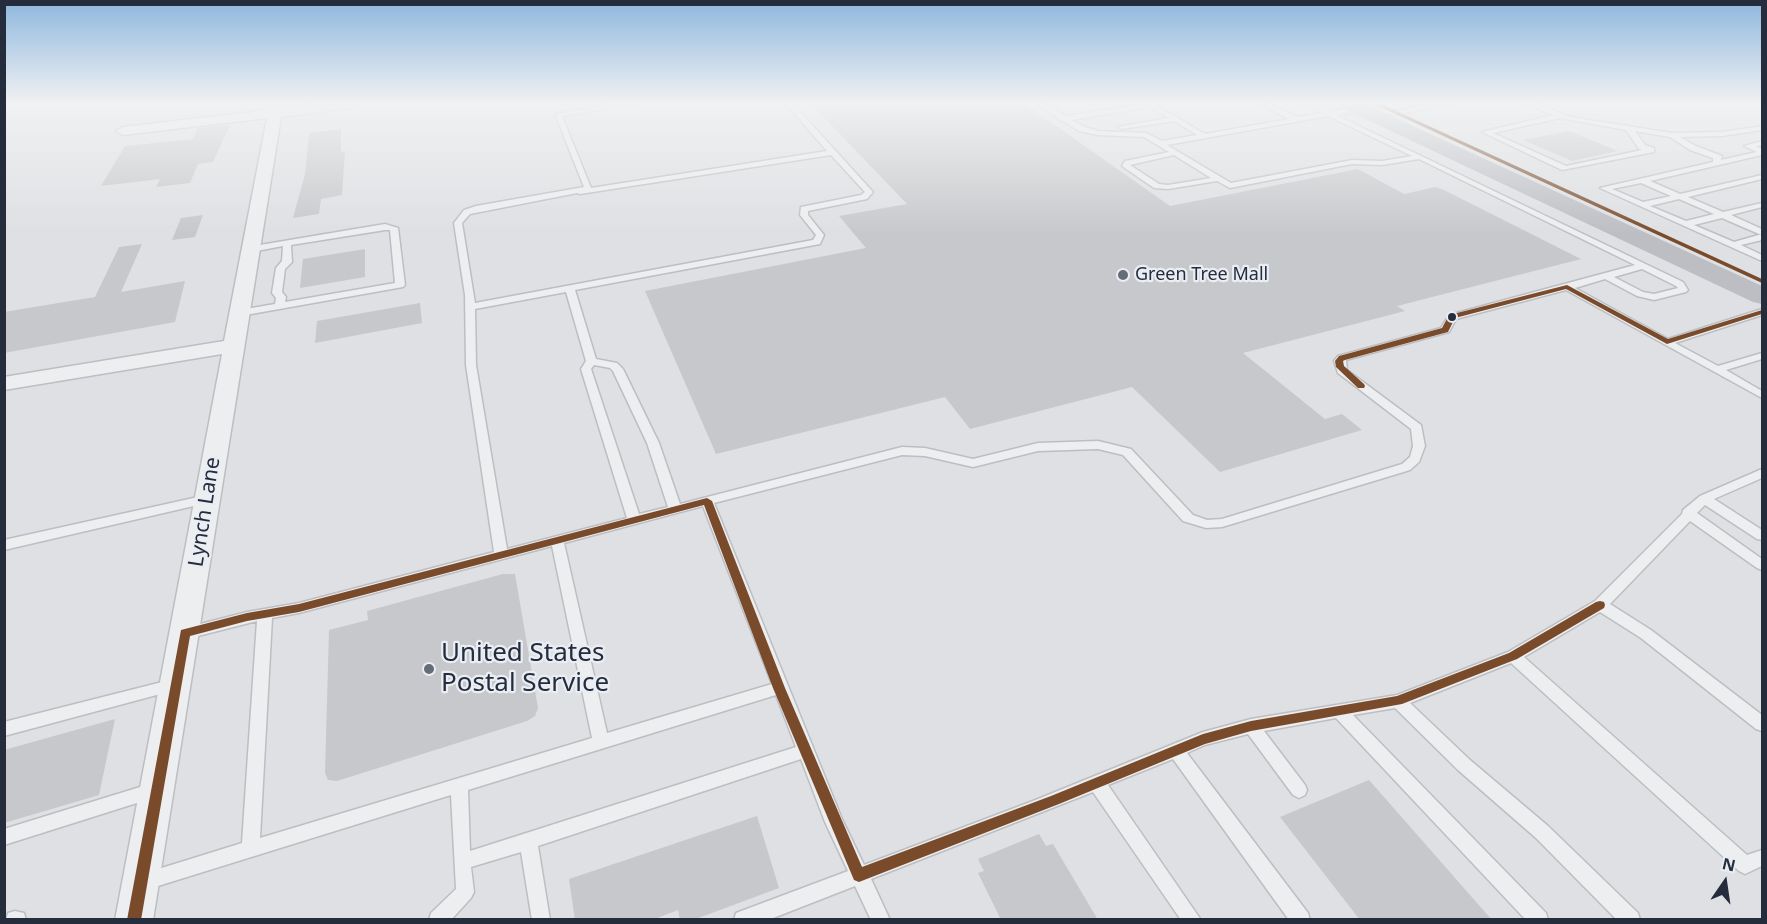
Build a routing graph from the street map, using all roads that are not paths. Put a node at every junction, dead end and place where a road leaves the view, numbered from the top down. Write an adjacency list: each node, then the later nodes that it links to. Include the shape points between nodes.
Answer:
1 (268, 147): 29 (street, Lynch Lane)
2 (572, 147): 19 (lane, via 588,186)
3 (828, 147): 11 (lane)
4 (1165, 147): 13 (lane)
5 (1410, 147): 14 (lane)
6 (1451, 147): 36 (main road)
7 (1458, 147): 33 (main road)
8 (1519, 147): 9 (lane, via 1565,168 1651,150)
9 (1642, 147)
10 (1692, 147): 15 (lane, via 1692,151)
11 (832, 152): 19 (lane); 35 (lane, via 868,195 804,209 804,215 820,235 817,242)
12 (1762, 152): 15 (lane)
13 (1174, 153): 17 (lane); 17 (lane, via 1126,166 1157,186)
14 (1420, 157): 17 (lane, via 1382,163 1352,162 1237,186); 31 (lane)
15 (1719, 162): 18 (lane)
16 (1762, 177): 20 (lane)
17 (1216, 179)
18 (1642, 180): 20 (lane); 21 (lane, via 1604,188)
19 (576, 192): 38 (lane, via 479,208 460,218 458,229)
20 (1679, 196): 21 (lane); 23 (lane)
21 (1642, 205): 24 (lane)
22 (1762, 205): 23 (lane)
23 (1722, 215): 24 (lane); 25 (lane)
24 (1686, 224): 28 (lane)
25 (1762, 232)
26 (1762, 237): 28 (lane)
27 (287, 243): 29 (lane); 37 (lane, via 277,293); 37 (lane, via 394,228 400,285)
28 (1733, 245): 30 (lane)
29 (251, 249): 40 (street, Lynch Lane)
30 (1762, 258)
31 (1643, 266): 32 (lane); 32 (lane, via 1680,284 1683,290 1654,297)
32 (1607, 277): 34 (lane)
33 (1762, 281)
34 (1567, 287): 41 (lane); 51 (lane, via 1452,317 1445,330 1342,358 1342,371 1417,428 1419,446 1414,459 1397,470 1222,523 1206,524 1188,518 1127,452 1098,445 1038,447 973,463 902,451)
35 (570, 288): 38 (lane); 44 (lane)
36 (1762, 296)
37 (280, 306): 40 (lane)
38 (470, 307): 58 (lane, via 471,365)
39 (1762, 312): 41 (lane)
40 (240, 313): 42 (street, Lynch Lane)
41 (1667, 342): 45 (lane)
42 (233, 346): 46 (street); 49 (street, Lynch Lane)
43 (1762, 356): 45 (lane)
44 (591, 361): 52 (lane, via 618,369 653,443); 54 (lane, via 586,369)
45 (1716, 370): 47 (lane)
46 (4, 384)
47 (1762, 395)
48 (1762, 473): 50 (lane)
49 (207, 499): 57 (lane); 62 (street, Lynch Lane)
50 (1704, 499): 53 (lane); 55 (lane)
51 (708, 501): 52 (lane); 65 (lane)
52 (675, 508): 54 (lane)
53 (1688, 513): 59 (lane); 60 (lane)
54 (634, 519): 56 (lane)
55 (1762, 536)
56 (557, 539): 58 (lane); 71 (lane)
57 (4, 545)
58 (501, 554): 61 (lane)
59 (1762, 565)
60 (1600, 605): 63 (lane); 68 (lane, via 1646,634)
61 (265, 614): 62 (lane); 80 (lane)
62 (185, 633): 64 (street, Lynch Lane)
63 (1513, 656): 66 (lane); 81 (lane, via 1745,865)
64 (175, 684): 70 (lane); 76 (street, Lynch Lane)
65 (780, 688): 71 (lane); 73 (lane)
66 (1398, 701): 67 (lane); 93 (lane)
67 (1339, 711): 69 (lane); 92 (lane)
68 (1762, 724)
69 (1251, 726): 72 (lane); 77 (lane)
70 (4, 729)
71 (601, 742): 75 (lane)
72 (1176, 750): 74 (lane); 91 (lane)
73 (805, 751): 79 (lane); 83 (lane)
74 (1096, 782): 83 (lane); 90 (lane)
75 (459, 786): 80 (lane); 82 (lane)
76 (157, 790): 78 (lane); 84 (street, Lynch Lane)
77 (1299, 790)
78 (4, 837)
79 (528, 840): 82 (lane); 87 (lane)
80 (250, 850): 84 (lane)
81 (1762, 858)
82 (462, 862): 86 (lane, via 465,892)
83 (859, 875): 88 (lane); 89 (lane)
84 (141, 883): 85 (street, Lynch Lane)
85 (134, 920)
86 (438, 920)
87 (541, 920)
88 (743, 920)
89 (881, 920)
90 (1192, 920)
91 (1301, 920)
92 (1539, 920)
93 (1632, 920)

